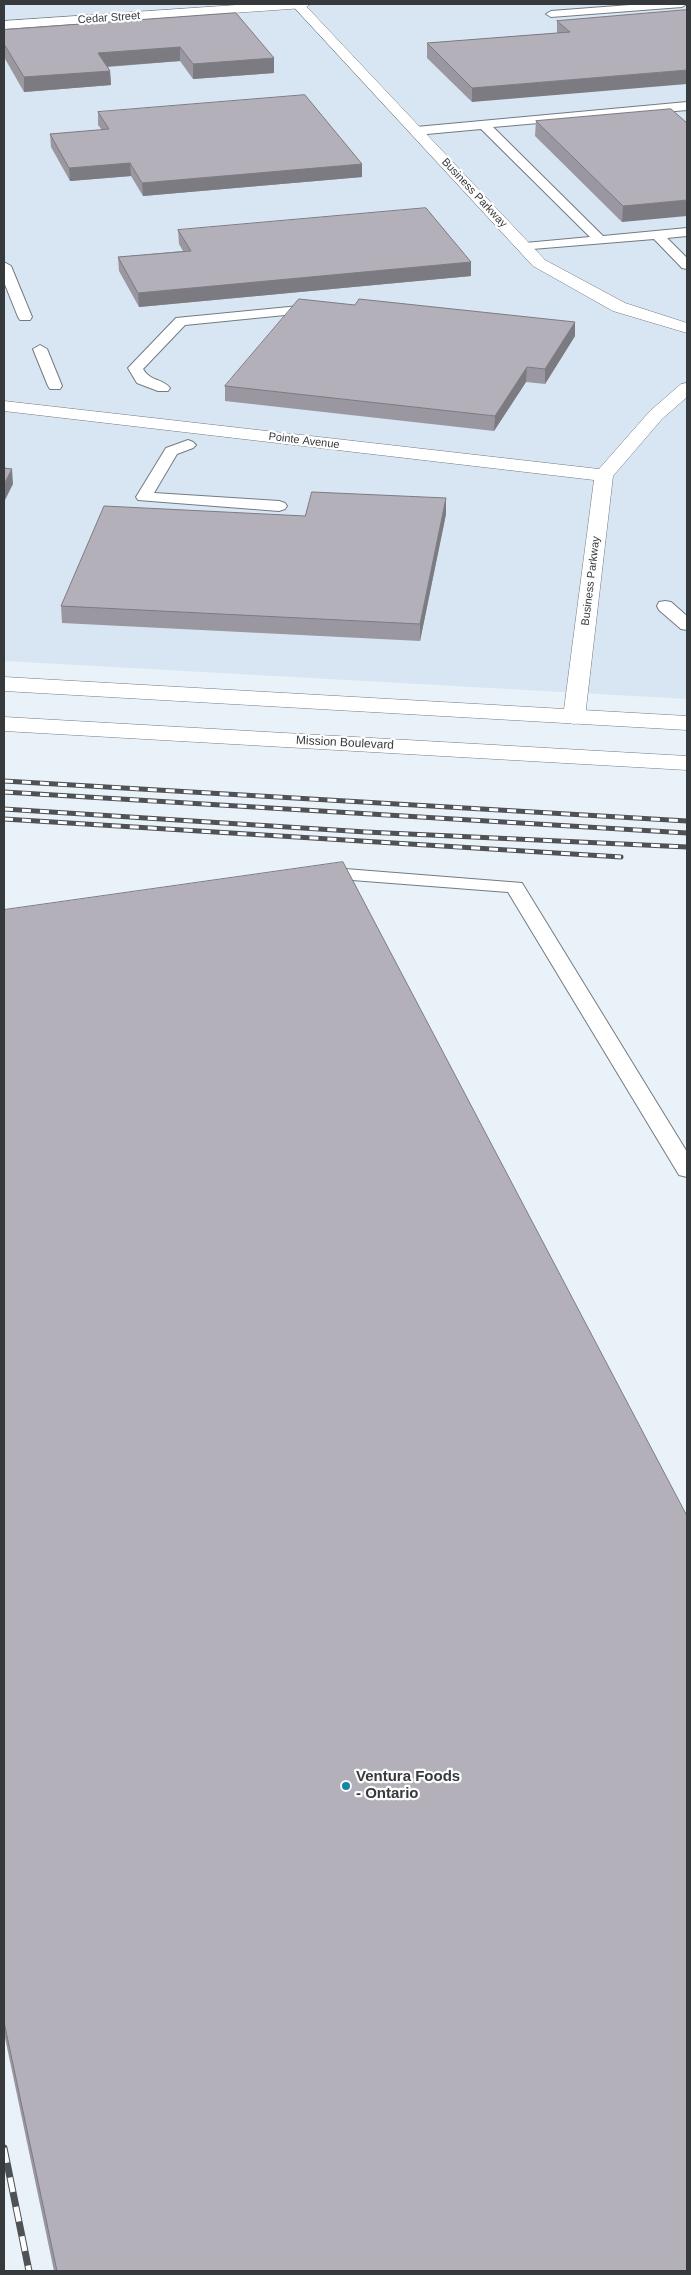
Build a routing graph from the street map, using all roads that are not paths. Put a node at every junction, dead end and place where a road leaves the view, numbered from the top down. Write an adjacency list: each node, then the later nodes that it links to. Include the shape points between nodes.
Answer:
1 (298, 4): 2 (street, Cedar Street); 5 (street, Cedar Street); 8 (street, Business Parkway)
2 (304, 4)
3 (682, 4): 4 (lane)
4 (551, 14)
5 (4, 25)
6 (687, 106): 7 (lane)
7 (483, 124): 8 (lane); 11 (lane)
8 (416, 131): 12 (street, Business Parkway)
9 (687, 232): 10 (lane)
10 (657, 235): 11 (lane); 13 (lane)
11 (600, 240): 12 (lane)
12 (525, 247): 17 (street, Business Parkway, via 539,263 619,307)
13 (687, 265)
14 (4, 266): 16 (lane)
15 (338, 306): 20 (lane, via 181,321 136,368 142,380)
16 (25, 317)
17 (687, 328)
18 (40, 349): 19 (lane)
19 (55, 386)
20 (163, 388)
21 (687, 388): 24 (street, via 656,414)
22 (4, 406): 24 (street, Pointe Avenue)
23 (188, 445): 25 (lane, via 171,451 144,497)
24 (604, 475): 29 (street, Business Parkway)
25 (279, 506)
26 (665, 606): 27 (lane)
27 (687, 625)
28 (4, 684): 29 (street)
29 (574, 717): 30 (street)
30 (687, 723)
31 (4, 724): 32 (street, Mission Boulevard)
32 (687, 763)
33 (303, 874): 34 (lane, via 330,873 515,887)
34 (687, 1170)

